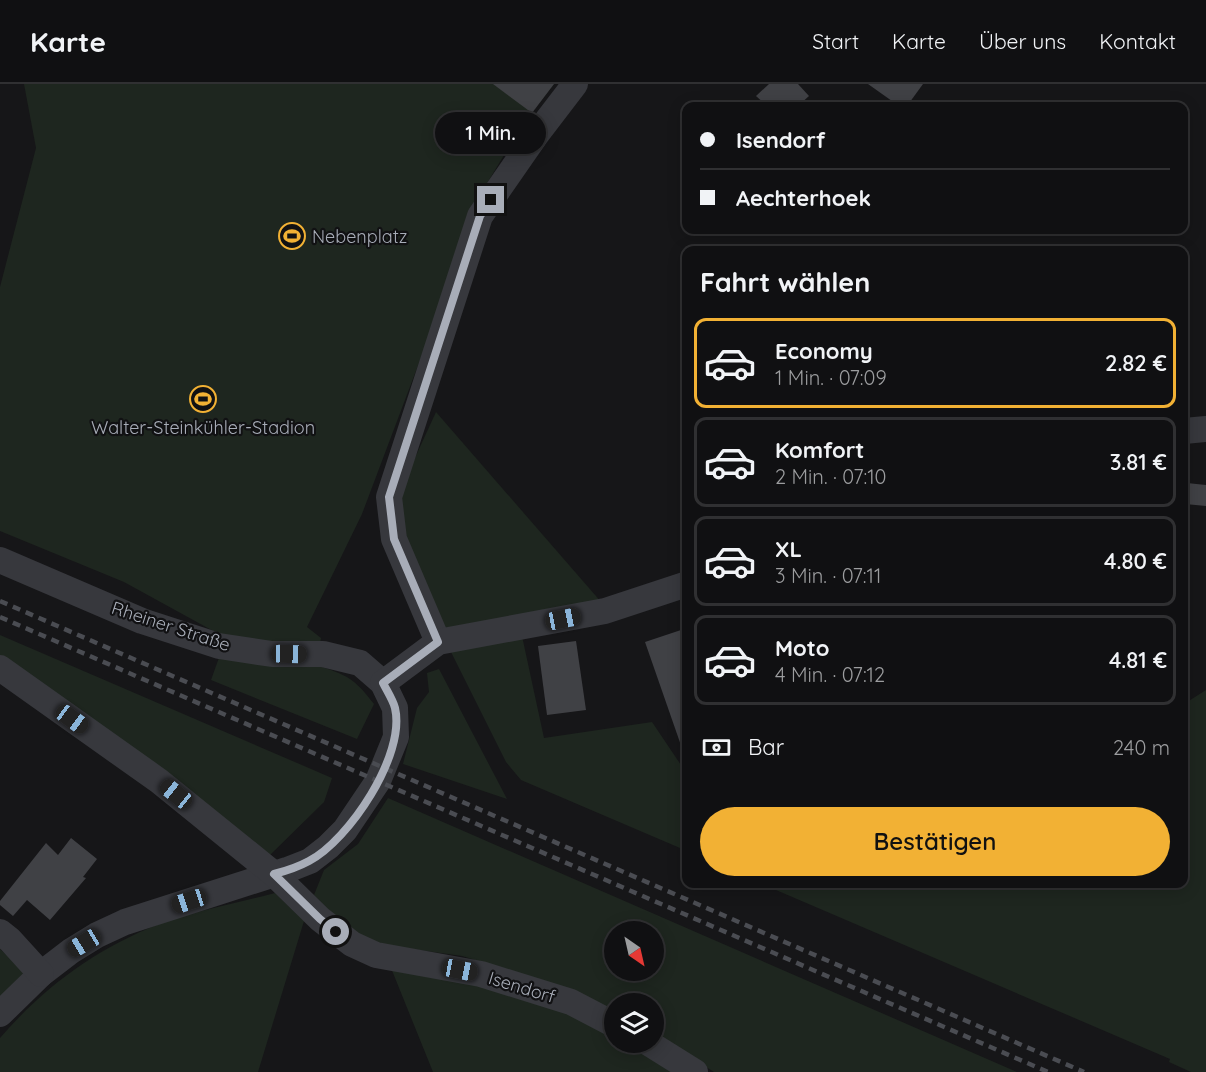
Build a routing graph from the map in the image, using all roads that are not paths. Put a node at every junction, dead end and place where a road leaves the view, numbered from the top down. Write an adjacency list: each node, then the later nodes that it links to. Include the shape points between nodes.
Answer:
1 (575, 84): 6 (street, via 480,216 389,497 394,539)
2 (1206, 429): 3 (street)
3 (1188, 431)
4 (0, 560): 8 (street, Rheiner Straße, via 142,621 219,646 272,654 323,654 360,663)
5 (682, 586): 6 (street, via 605,611)
6 (438, 642): 8 (street)
7 (0, 668): 9 (street, Isendorf, via 159,781)
8 (383, 683): 9 (street, Rheiner Straße, via 395,708 396,737 385,768 345,830 328,847 309,861)
9 (274, 874): 11 (street, via 125,922 71,951); 13 (street, Isendorf, via 320,919 352,944 376,955 481,974 571,1002)
10 (0, 932): 11 (street)
11 (41, 974): 12 (street)
12 (0, 1014)
13 (604, 1019)
14 (664, 1053): 15 (street)
15 (695, 1072)

